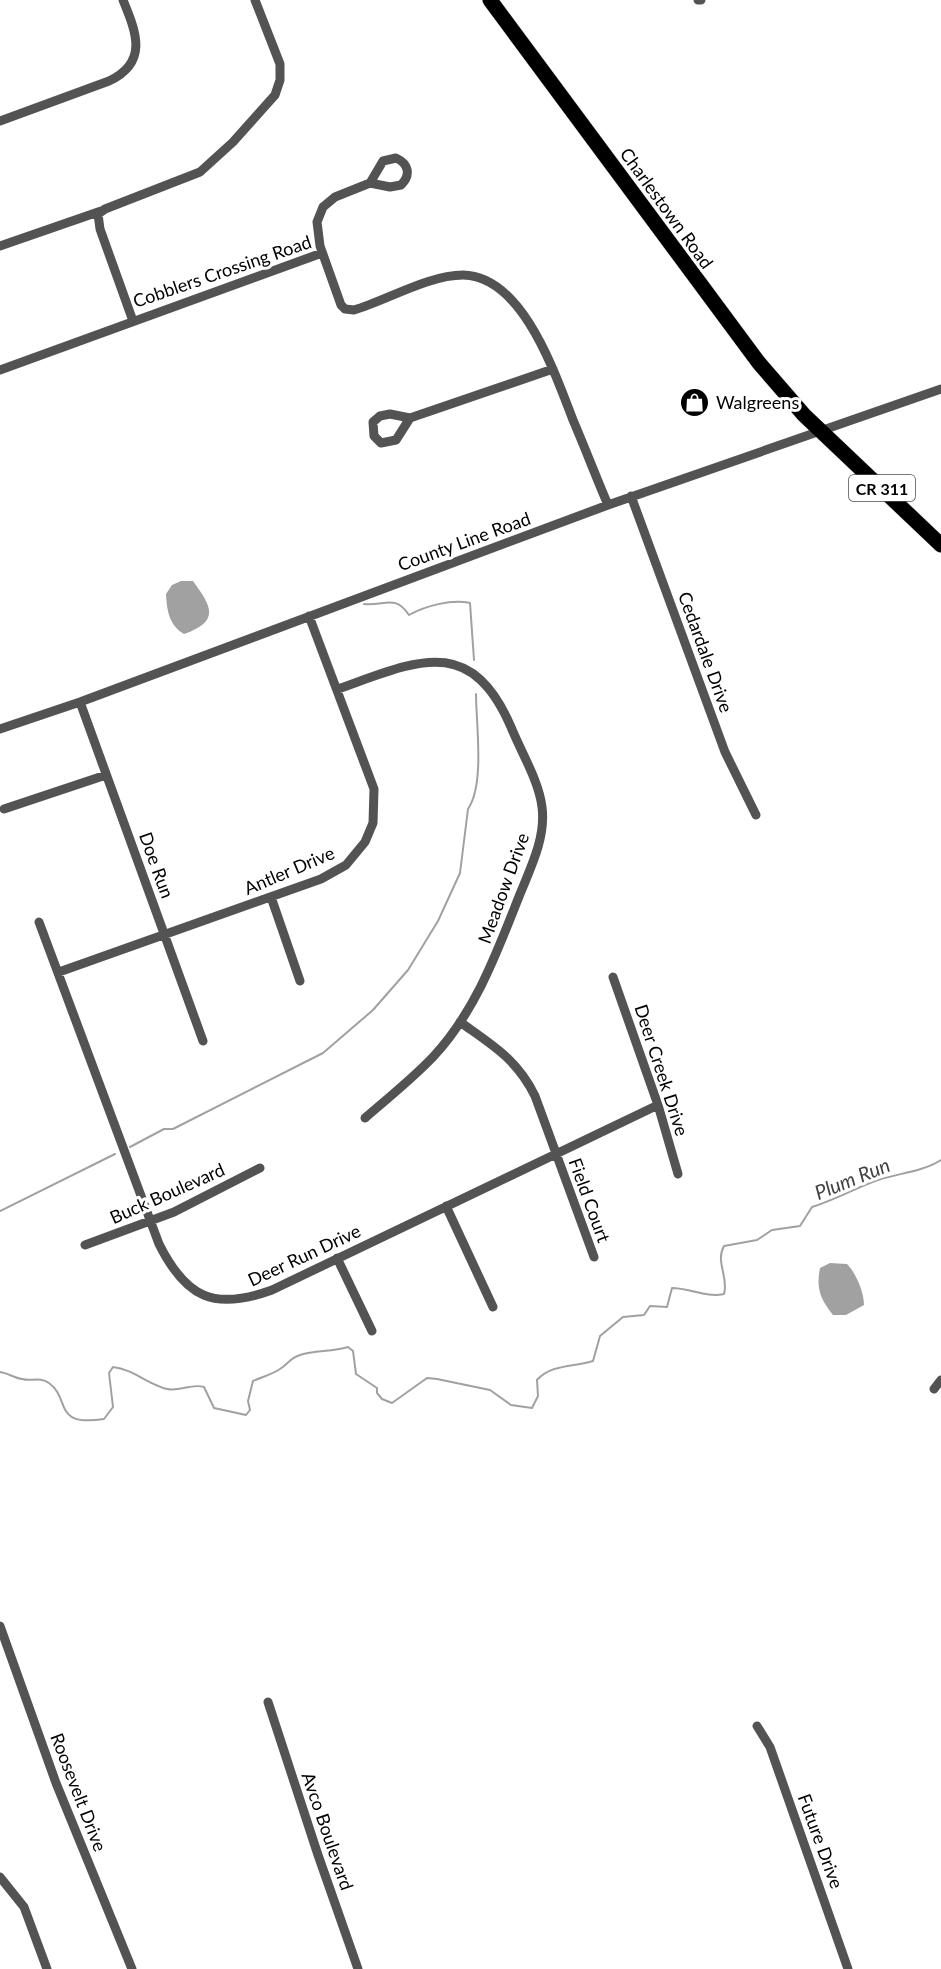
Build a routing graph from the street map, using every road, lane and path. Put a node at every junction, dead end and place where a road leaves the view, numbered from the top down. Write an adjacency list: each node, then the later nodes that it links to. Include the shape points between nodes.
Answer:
1 (123, 0): 4 (street, via 136,40 134,58 125,72)
2 (255, 0): 6 (street, via 280,64 275,94 200,172)
3 (490, 0): 14 (main road, Charlestown Road, via 724,319 784,393)
4 (0, 121)
5 (370, 183): 8 (street, via 347,190 323,207 316,230)
6 (101, 211): 7 (street); 9 (street, Cobblers Crossing Road, via 98,222)
7 (0, 246)
8 (322, 253): 9 (street, Cobblers Crossing Road); 10 (street, Cobblers Crossing Road, via 338,300 349,310 450,276 470,275 489,281 504,293 537,336)
9 (133, 321): 11 (street)
10 (553, 369): 13 (street); 16 (street, Cobblers Crossing Road)
11 (0, 370)
12 (941, 389): 14 (street, County Line Road)
13 (410, 418)
14 (823, 431): 15 (street, County Line Road); 17 (main road, CR 311)
15 (631, 496): 16 (street, County Line Road); 24 (street, Cedardale Drive, via 725,752)
16 (608, 505): 18 (street, County Line Road)
17 (941, 545)
18 (309, 616): 19 (street, Antler Drive); 20 (street, County Line Road)
19 (338, 689): 25 (street, Antler Drive, via 374,789 373,823 365,842 346,865 321,879); 31 (street, Meadow Drive, via 419,662 455,665 476,675 496,696 541,799 542,830 535,856 493,963)
20 (80, 702): 21 (street, County Line Road); 22 (street, Doe Run)
21 (0, 729)
22 (106, 775): 23 (street); 27 (street, Doe Run)
23 (4, 809)
24 (756, 815)
25 (271, 897): 27 (street, Antler Drive); 30 (street)
26 (39, 922): 28 (street, Deer Run Drive)
27 (165, 935): 28 (street, Antler Drive); 32 (street, Doe Run)
28 (59, 972): 39 (street, Deer Run Drive)
29 (613, 977): 33 (street, Deer Creek Drive)
30 (300, 981)
31 (460, 1022): 34 (street, Meadow Drive, via 418,1073); 35 (street, Field Court, via 506,1055 524,1074)
32 (203, 1041)
33 (658, 1106): 35 (street, Deer Run Drive); 37 (street, Deer Creek Drive)
34 (365, 1118)
35 (555, 1153): 38 (street, Deer Run Drive); 41 (street, Field Court)
36 (260, 1168): 39 (street, Buck Boulevard)
37 (678, 1174)
38 (446, 1206): 42 (street, Deer Run Drive); 43 (street)
39 (150, 1222): 40 (street, Buck Boulevard); 42 (street, Deer Run Drive, via 179,1278 195,1291 222,1300 240,1300 272,1290)
40 (85, 1245)
41 (594, 1257)
42 (338, 1258): 44 (street)
43 (493, 1307)
44 (372, 1331)
45 (941, 1380): 46 (street)
46 (934, 1389)
47 (0, 1626): 52 (street, Roosevelt Drive, via 56,1783)
48 (268, 1702): 53 (street, Avco Boulevard)
49 (757, 1726): 54 (street, Future Drive, via 770,1747)
50 (0, 1877): 51 (street, via 24,1906)
51 (47, 1969)
52 (132, 1969)
53 (358, 1969)
54 (848, 1969)

